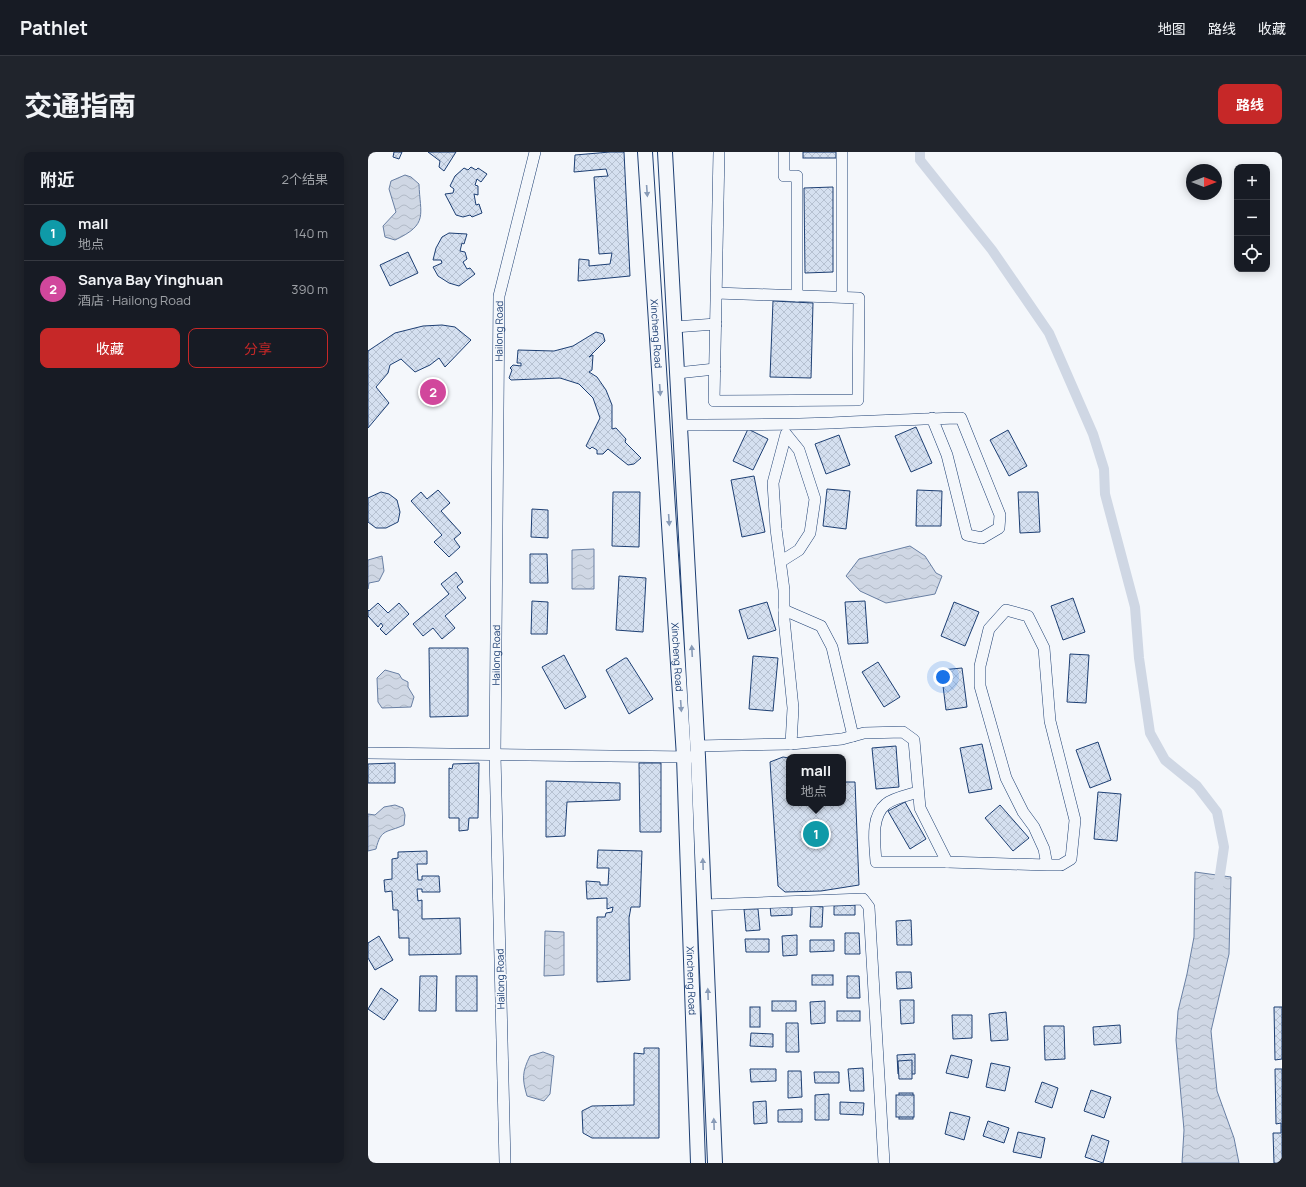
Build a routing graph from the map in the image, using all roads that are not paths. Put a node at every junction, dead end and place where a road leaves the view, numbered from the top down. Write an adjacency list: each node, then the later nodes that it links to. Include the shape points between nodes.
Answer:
1 (534, 152): 23 (street, Hailong Road, via 499,296)
2 (645, 152): 22 (main road, Xincheng Road, one-way to 22)
3 (665, 152): 11 (main road, Xincheng Road)
4 (719, 152): 7 (street)
5 (784, 152): 8 (street, via 784,176 797,176)
6 (842, 152): 9 (street)
7 (716, 293): 8 (street); 10 (street)
8 (797, 296): 9 (street)
9 (842, 297): 12 (street, via 859,298 858,400 714,401)
10 (716, 324): 11 (street); 12 (street)
11 (674, 327): 13 (main road, Xincheng Road)
12 (715, 369): 13 (street)
13 (677, 374): 15 (main road, Xincheng Road)
14 (932, 418): 14 (street, via 961,418 1000,515 999,528 982,538 966,536 947,455); 16 (street)
15 (680, 425): 16 (street); 22 (main road, Xincheng Road, one-way to 15)
16 (785, 429): 17 (street, via 773,483); 17 (street, via 799,450 815,499 810,533 799,550)
17 (780, 562): 18 (street)
18 (784, 610): 19 (street, via 821,626 832,647); 20 (street, via 793,708)
19 (853, 736): 20 (street, via 842,740); 24 (street, via 864,733 903,732 914,740)
20 (791, 744): 22 (street)
21 (368, 753): 23 (street)
22 (693, 753): 23 (street); 27 (main road, Xincheng Road, one-way to 22); 29 (main road, Xincheng Road)
23 (495, 754): 28 (street, Hailong Road)
24 (918, 792): 25 (street, via 920,808); 25 (street, via 886,804 878,815 874,837 876,862)
25 (947, 862): 26 (street)
26 (1047, 865): 26 (street, via 1061,865 1071,859 1075,820 1050,721 1044,648 1028,616 1006,610 989,629 980,666 980,686 1006,778 1023,812 1034,827 1044,849)
27 (704, 905): 30 (main road, Xincheng Road, one-way to 27); 31 (street, via 863,899 869,907)
28 (505, 1163)
29 (698, 1163)
30 (715, 1163)
31 (884, 1163)

